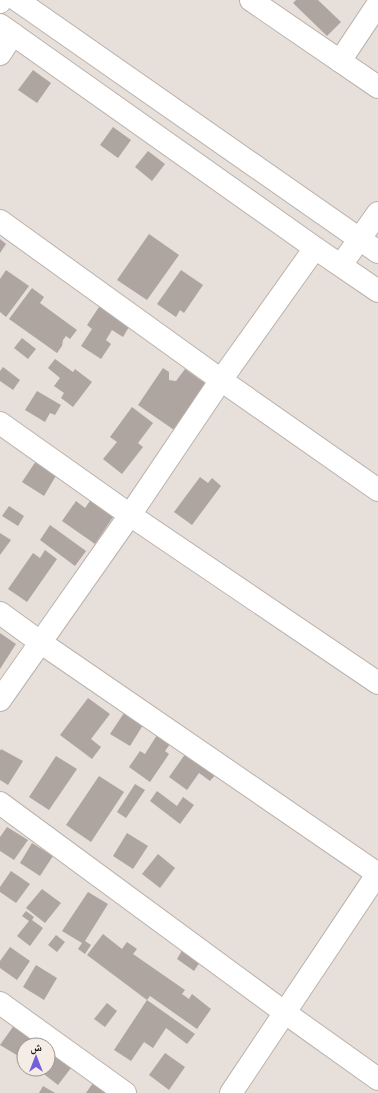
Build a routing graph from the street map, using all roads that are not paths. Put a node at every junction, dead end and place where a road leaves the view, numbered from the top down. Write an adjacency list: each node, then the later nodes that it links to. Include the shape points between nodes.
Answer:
1 (17, 0): 10 (street)
2 (251, 0): 6 (street)
3 (378, 4): 6 (street)
4 (6, 30): 5 (street); 11 (street)
5 (0, 54)
6 (340, 61): 7 (street)
7 (378, 87)
8 (378, 213): 10 (street)
9 (0, 221): 15 (street)
10 (360, 240): 12 (street); 13 (street)
11 (315, 248): 13 (street); 15 (street)
12 (378, 252)
13 (341, 265): 14 (street)
14 (378, 291)
15 (221, 380): 17 (street); 18 (street)
16 (0, 423): 18 (street)
17 (378, 490)
18 (130, 515): 20 (street); 21 (street)
19 (0, 613): 20 (street)
20 (40, 642): 22 (street); 24 (street)
21 (378, 683)
22 (0, 700)
23 (0, 803): 26 (street)
24 (378, 874): 26 (street)
25 (0, 1003): 28 (street)
26 (284, 1012): 27 (street); 29 (street)
27 (378, 1079)
28 (125, 1093)
29 (230, 1093)

